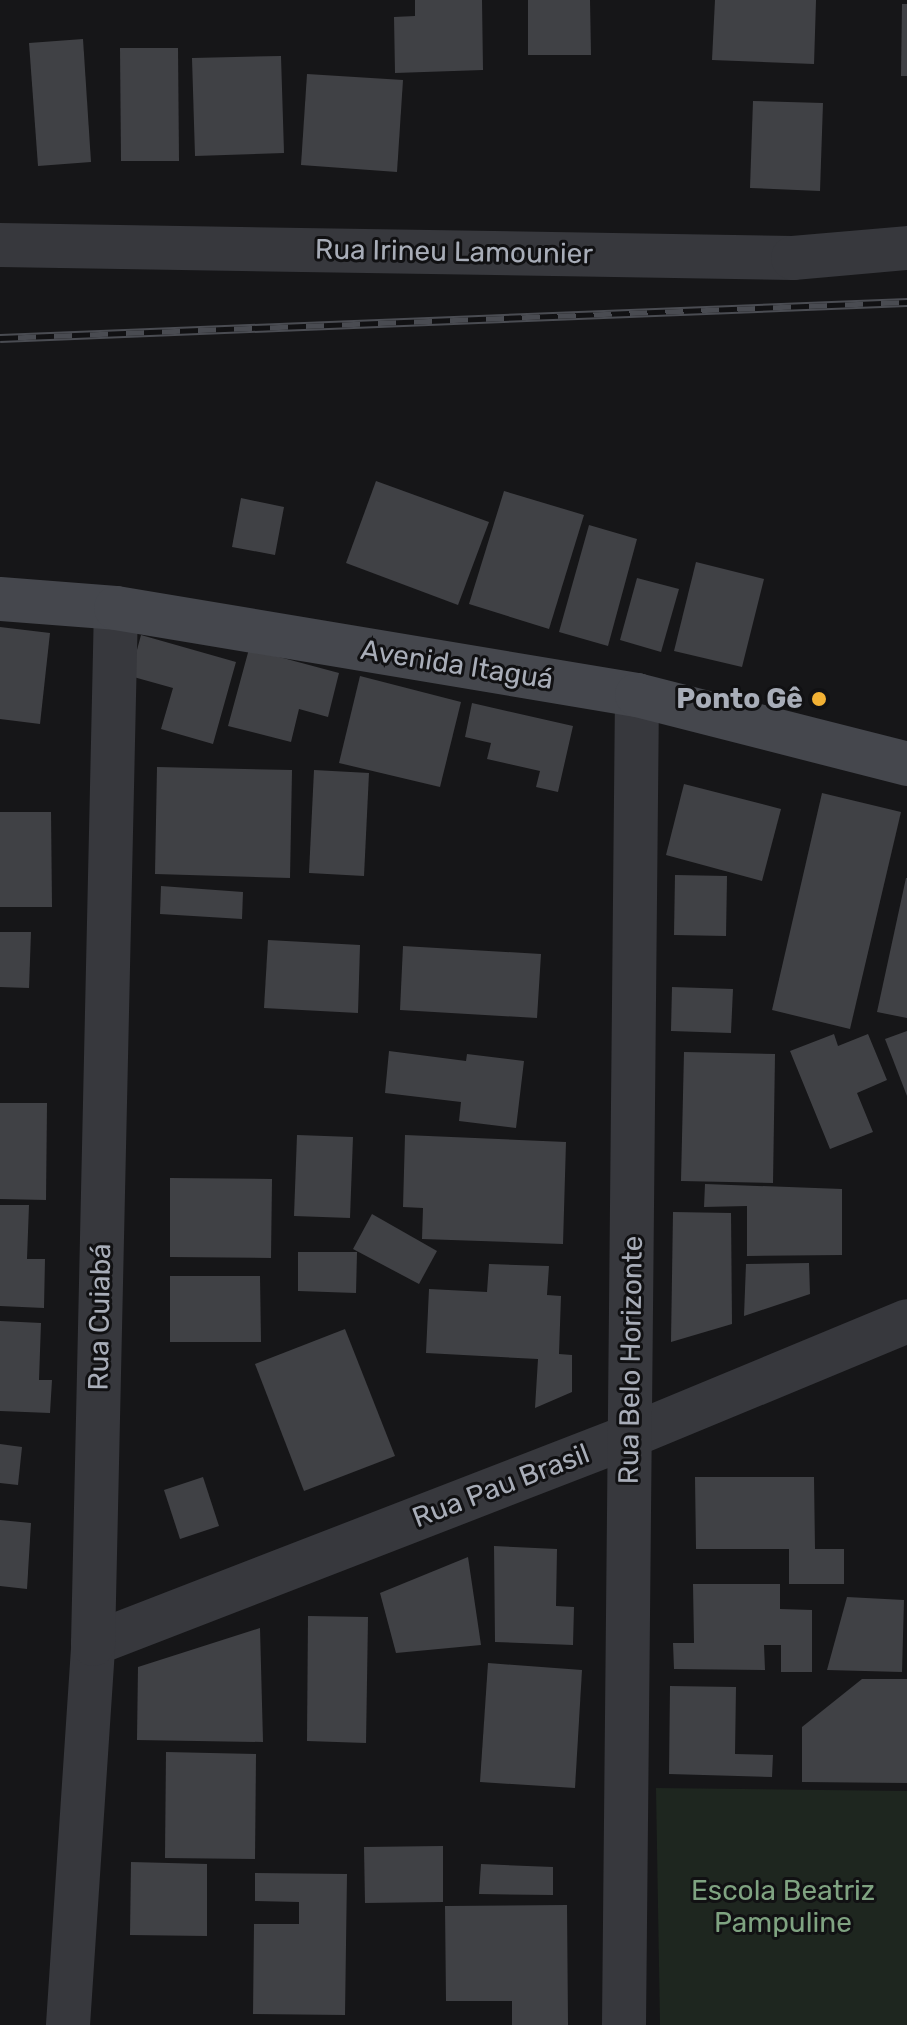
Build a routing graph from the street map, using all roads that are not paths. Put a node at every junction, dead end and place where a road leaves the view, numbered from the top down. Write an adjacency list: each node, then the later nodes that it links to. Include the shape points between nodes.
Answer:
1 (0, 245): 2 (street, Rua Irineu Lamounier, via 793,258)
2 (907, 248)
3 (0, 599): 4 (main road, Avenida Itaguá)
4 (116, 608): 5 (main road, Avenida Itaguá); 9 (street, Rua Cuiabá)
5 (637, 695): 6 (main road, Avenida Itaguá); 8 (street, Rua Belo Horizonte)
6 (907, 764)
7 (907, 1321): 8 (street, Rua Pau Brasil)
8 (630, 1436): 9 (street, Rua Pau Brasil); 11 (street, Rua Belo Horizonte)
9 (93, 1644): 10 (street, Rua Cuiabá)
10 (68, 2025)
11 (624, 2025)

